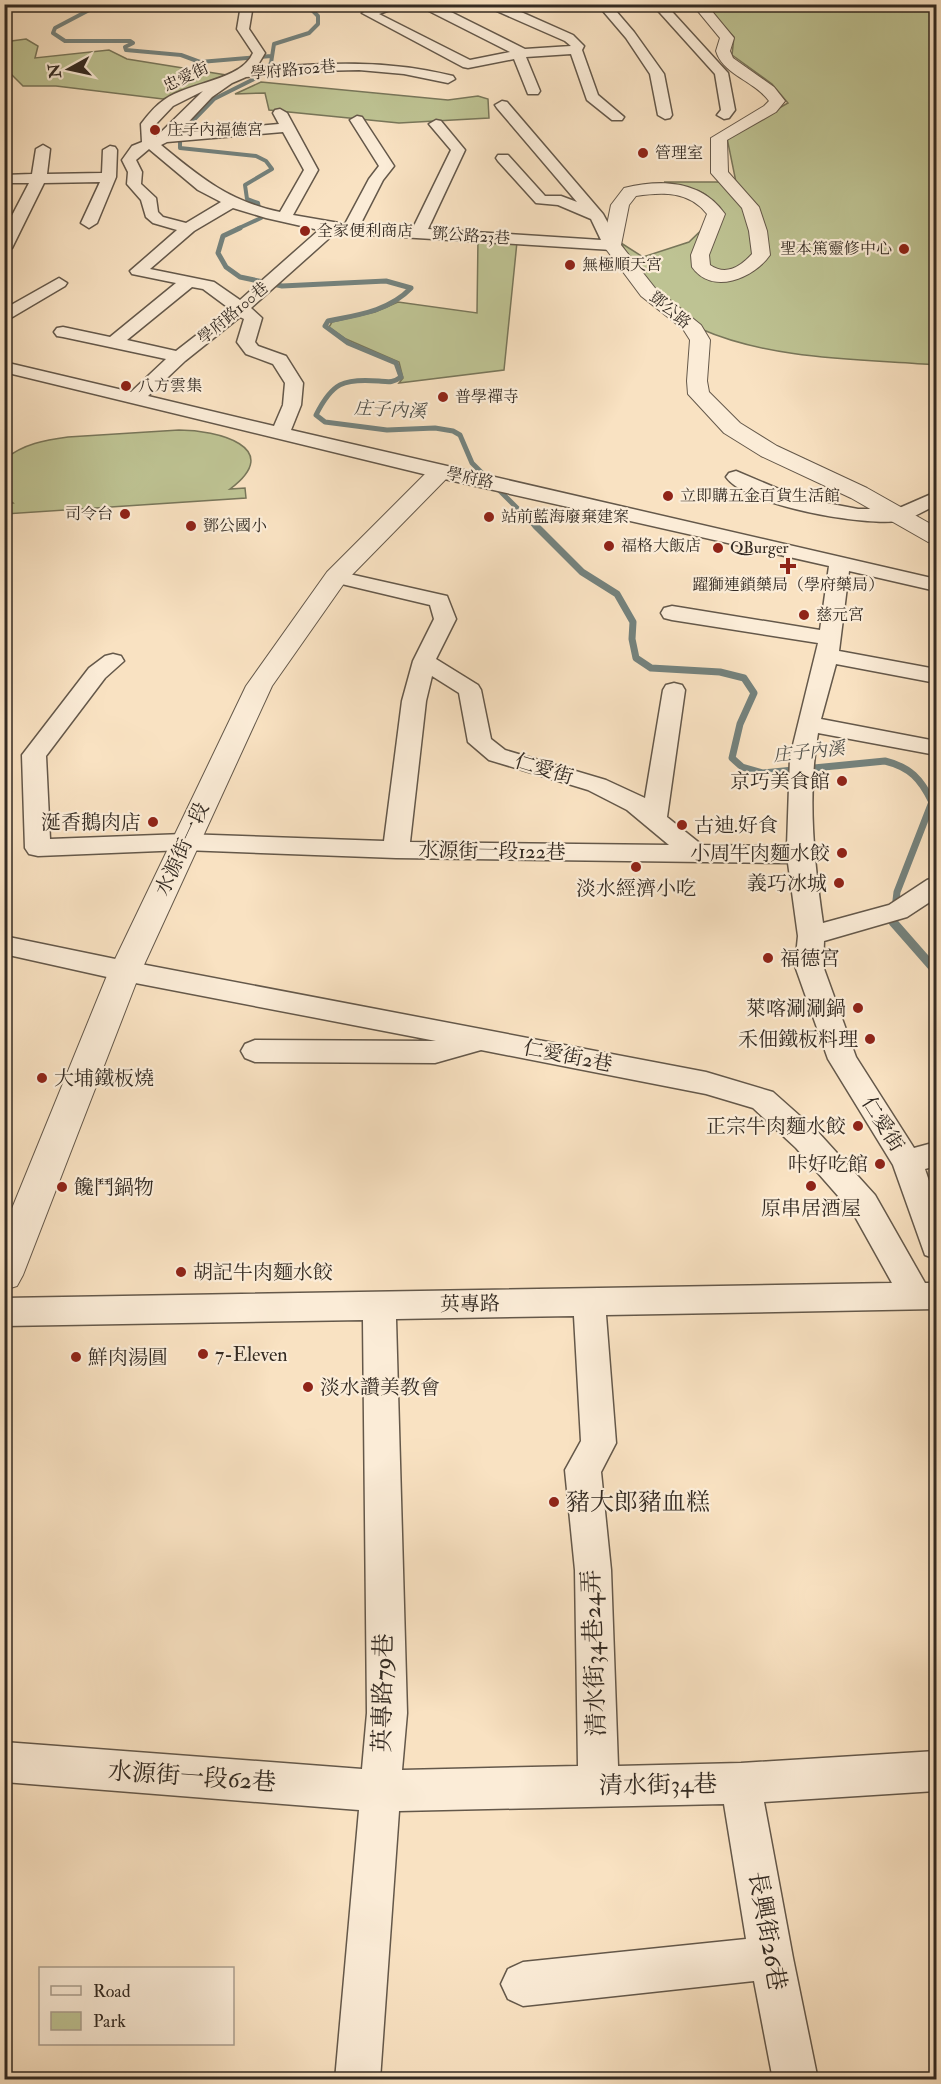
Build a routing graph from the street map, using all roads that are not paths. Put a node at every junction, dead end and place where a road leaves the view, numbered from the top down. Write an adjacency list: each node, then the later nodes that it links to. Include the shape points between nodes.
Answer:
1 (242, 4): 11 (street, 忠愛街, via 246,11 243,29 258,53 255,63)
2 (400, 4): 10 (street, via 368,13)
3 (417, 4): 9 (street)
4 (494, 4): 8 (street, via 569,38 578,46)
5 (603, 4): 17 (street, via 657,74)
6 (658, 4): 18 (street, via 721,73 728,110)
7 (699, 4): 38 (street, via 727,38 723,51 726,60 769,90 777,101 719,138 720,173 750,207 761,255 746,272 708,273 701,267 700,255 716,214 696,194 672,188 630,192 620,205)
8 (576, 50): 9 (street); 19 (street, via 592,97)
9 (523, 53): 10 (street); 14 (street, via 519,56)
10 (468, 64): 13 (street, via 464,72)
11 (239, 75): 12 (street, 學府路102巷, via 355,66 399,69); 23 (street, 學府路102巷, via 198,100); 23 (street, 忠愛街, via 195,89 168,103 148,124)
12 (447, 79)
13 (470, 80)
14 (533, 91)
15 (502, 105): 31 (street)
16 (280, 113): 22 (street)
17 (664, 115)
18 (724, 115)
19 (617, 117)
20 (357, 120): 36 (street, via 387,166)
21 (436, 124): 37 (street, via 458,150)
22 (287, 127): 23 (street); 32 (street, via 311,170)
23 (157, 140): 30 (street, via 203,188); 34 (street, 學府路102巷, via 134,152 129,160 135,172 133,186 148,198 151,214 158,220)
24 (43, 149): 28 (street)
25 (110, 150): 27 (street)
26 (503, 158): 31 (street, via 541,200 561,201)
27 (109, 177): 28 (street); 33 (street)
28 (39, 178): 29 (street); 39 (street)
29 (4, 179)
30 (232, 202): 32 (street); 34 (street)
31 (598, 217): 38 (street)
32 (284, 218): 35 (street)
33 (89, 223)
34 (188, 228): 40 (street, via 138,271)
35 (331, 228): 36 (street, 鄧公路23巷); 42 (street, 學府路100巷)
36 (350, 229): 37 (street, 鄧公路23巷)
37 (419, 232): 38 (street, 鄧公路23巷)
38 (612, 245): 53 (street, 鄧公路, via 648,292 691,325 700,340 699,394 732,429)
39 (4, 248)
40 (190, 280): 42 (street, via 208,285); 45 (street)
41 (59, 283): 43 (street)
42 (242, 308): 46 (street, 學府路100巷); 49 (street, via 254,318 246,342 252,350 280,360 294,383 292,405)
43 (8, 312)
44 (63, 332): 45 (street)
45 (114, 342): 46 (street)
46 (179, 357): 48 (street, 學府路100巷)
47 (4, 367): 48 (street, 學府路)
48 (135, 398): 49 (street, 學府路)
49 (280, 433): 50 (street, 學府路)
50 (440, 472): 55 (street, 學府路); 56 (street, 水源街一段)
51 (736, 477): 53 (street, via 772,495 817,507 863,516)
52 (936, 498): 53 (street)
53 (900, 515): 54 (street, 鄧公路)
54 (936, 537)
55 (840, 563): 57 (street, 學府路); 59 (street, 仁愛街)
56 (336, 577): 61 (street, via 439,601 445,619); 67 (street, 水源街一段, via 259,686)
57 (936, 585)
58 (672, 613): 59 (street)
59 (828, 647): 62 (street); 64 (street, 仁愛街)
60 (113, 661): 67 (street, 水源街一段122巷, via 98,673 34,755 38,848)
61 (424, 661): 66 (street, 仁愛街, via 470,690 480,742 497,755 597,785 636,804); 68 (street, via 414,700)
62 (936, 676)
63 (674, 690): 66 (street)
64 (808, 724): 65 (street); 70 (street, 仁愛街, via 802,757)
65 (936, 748)
66 (654, 818): 69 (street, 仁愛街)
67 (184, 842): 68 (street, 水源街一段122巷); 74 (street, 水源街一段)
68 (396, 850): 69 (street, 水源街一段122巷)
69 (696, 854): 70 (street, 水源街一段122巷)
70 (800, 855): 72 (street, 仁愛街)
71 (936, 886): 72 (street, via 898,911)
72 (811, 936): 78 (street, 仁愛街, via 809,966 842,1059)
73 (4, 945): 74 (street, 仁愛街2巷)
74 (125, 971): 75 (street, 仁愛街2巷); 80 (street, 水源街一段)
75 (482, 1039): 76 (street, via 435,1052); 81 (street, 仁愛街2巷, via 706,1083 762,1100 807,1140 864,1204)
76 (255, 1051)
77 (936, 1154): 78 (street)
78 (907, 1162): 79 (street, 仁愛街)
79 (936, 1246)
80 (4, 1275)
81 (926, 1296): 82 (street, 英專路)
82 (589, 1302): 83 (street, 英專路); 88 (street, 清水街34巷24弄, via 599,1443 583,1470 593,1570)
83 (379, 1305): 84 (street, 英專路); 89 (street, 英專路79巷, via 387,1713)
84 (4, 1312)
85 (4, 1762): 89 (street, 水源街一段62巷)
86 (936, 1771): 87 (street, 清水街34巷)
87 (741, 1783): 88 (street, 清水街34巷); 90 (street, 長興街26巷)
88 (598, 1786): 89 (street, 清水街34巷)
89 (380, 1791): 92 (street, 英專路79巷)
90 (771, 1958): 91 (street); 93 (street, 長興街26巷)
91 (524, 1984)
92 (357, 2079)
93 (796, 2079)

